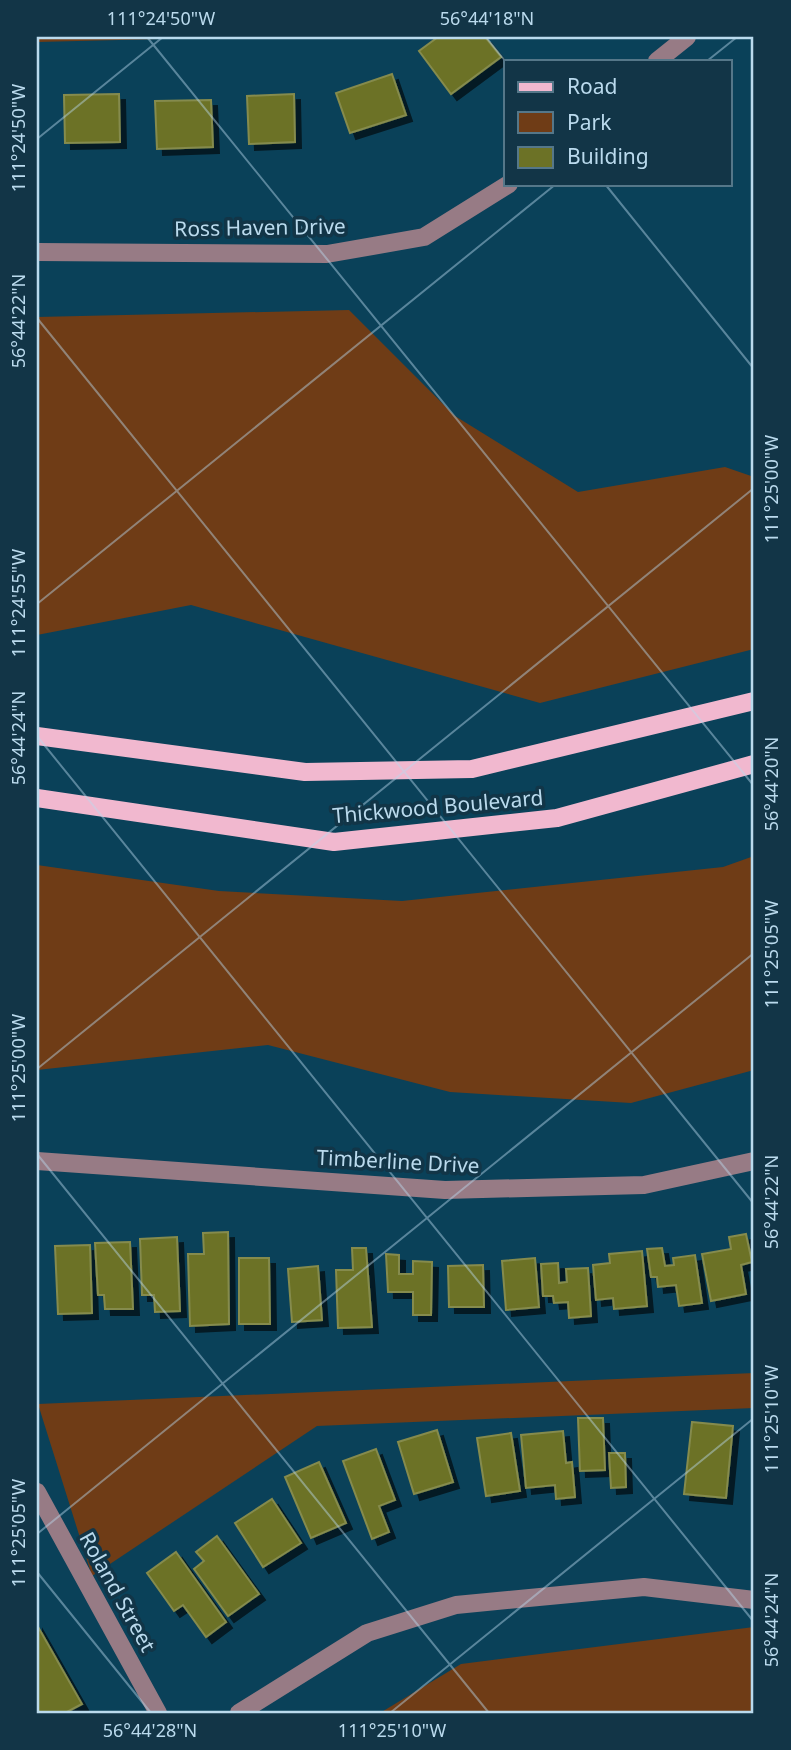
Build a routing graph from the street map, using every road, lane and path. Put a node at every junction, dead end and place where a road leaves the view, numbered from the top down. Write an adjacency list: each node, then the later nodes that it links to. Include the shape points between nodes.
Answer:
1 (687, 37): 2 (street)
2 (658, 60)
3 (506, 186): 4 (street, Ross Haven Drive, via 424,237 327,254)
4 (37, 252)
5 (754, 701): 6 (main road, Thickwood Boulevard, via 472,769 305,772)
6 (37, 736)
7 (754, 764): 8 (main road, Thickwood Boulevard, via 557,818 334,842)
8 (37, 798)
9 (37, 1161): 10 (street, Timberline Drive, via 445,1190 644,1185)
10 (754, 1161)
11 (37, 1492): 13 (street, Roland Street)
12 (754, 1600): 14 (street, via 644,1587 456,1605 367,1633)
13 (158, 1713)
14 (239, 1713)

